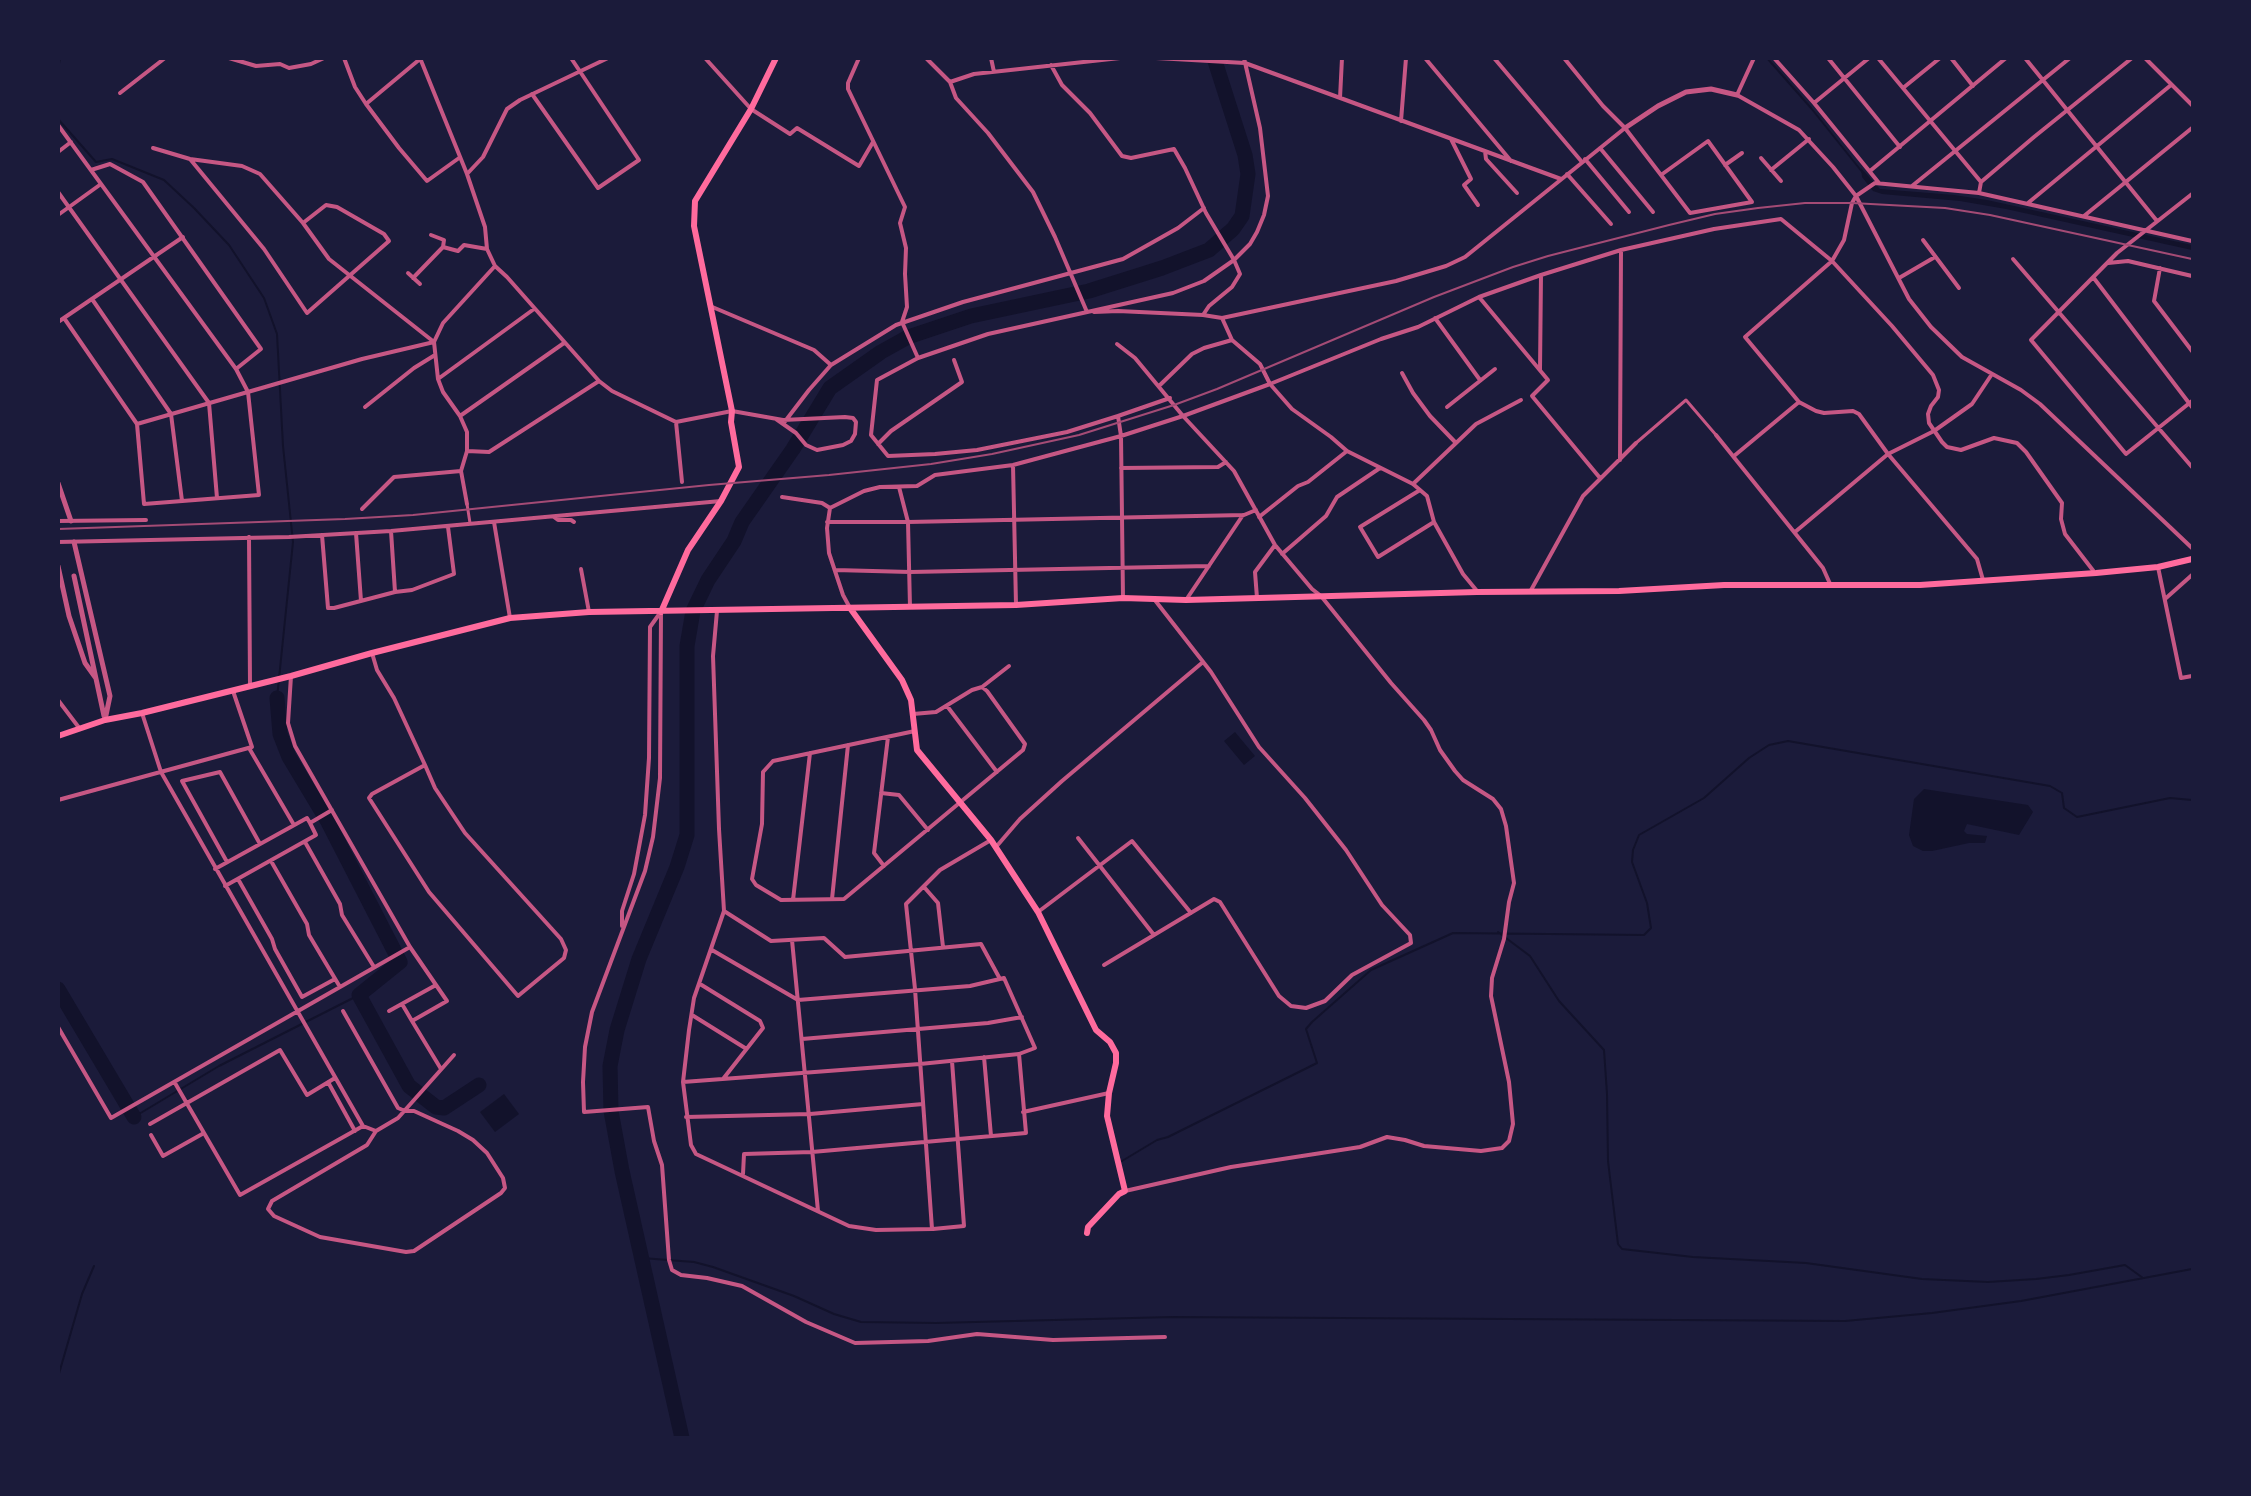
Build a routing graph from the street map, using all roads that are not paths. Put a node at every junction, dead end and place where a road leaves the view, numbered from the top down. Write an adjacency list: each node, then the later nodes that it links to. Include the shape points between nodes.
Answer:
1 (165, 58): 43 (street)
2 (229, 58): 3 (street, via 256,66 279,64 289,68)
3 (324, 58)
4 (344, 58): 48 (street)
5 (571, 58): 35 (street)
6 (608, 58): 35 (street)
7 (776, 58): 50 (main road)
8 (859, 58): 60 (street, via 848,89)
9 (926, 58): 39 (street)
10 (991, 58): 36 (street)
11 (1120, 58): 34 (street)
12 (1155, 58): 32 (street)
13 (1342, 58): 46 (street)
14 (1406, 58): 52 (street)
15 (1425, 58): 72 (street)
16 (1494, 58): 73 (street)
17 (1564, 58): 55 (street)
18 (1745, 58): 33 (street)
19 (1774, 58): 47 (street)
20 (1828, 58): 37 (street)
21 (1869, 58): 37 (street)
22 (1878, 58): 42 (street)
23 (1940, 58): 42 (street)
24 (1951, 58): 40 (street)
25 (2006, 58): 40 (street)
26 (2025, 58): 38 (street)
27 (2070, 58): 38 (street)
28 (2132, 58): 51 (street)
29 (2145, 58): 41 (street)
30 (420, 59): 48 (street); 69 (street)
31 (707, 59): 50 (street)
32 (1244, 61): 46 (street); 115 (street, via 1260,128 1268,196 1257,232)
33 (1754, 61): 45 (street)
34 (1051, 65): 36 (street); 96 (street, via 1062,85 1090,113 1122,156 1131,158 1174,149)
35 (580, 72): 44 (street); 44 (street, via 639,160 598,188)
36 (994, 72): 39 (street)
37 (1844, 79): 47 (street); 61 (street)
38 (2043, 80): 51 (street); 65 (street)
39 (950, 82): 121 (street, via 956,98 1033,192)
40 (1973, 86): 53 (street)
41 (2171, 86): 49 (street); 62 (street)
42 (1903, 88): 53 (street)
43 (120, 93)
44 (532, 94): 78 (street, via 507,109 483,157)
45 (1737, 95): 55 (street, via 1711,89 1686,92); 58 (street)
46 (1340, 98): 52 (street)
47 (1814, 103): 77 (street)
48 (366, 104): 69 (street, via 427,181)
49 (2193, 105)
50 (751, 109): 60 (street, via 790,134 797,128 859,166); 133 (main road, via 695,201 694,226)
51 (2068, 111): 62 (street); 83 (street)
52 (1401, 121): 57 (street)
53 (1930, 121): 61 (street); 65 (street)
54 (58, 125): 59 (street)
55 (1625, 128): 64 (street); 80 (street)
56 (2193, 128): 84 (street)
57 (1451, 139): 67 (street); 94 (street, via 1471,179 1464,185)
58 (1809, 139): 76 (street); 92 (street)
59 (71, 142): 66 (street); 75 (street)
60 (873, 142): 142 (street, via 905,207 900,223 906,248 907,307)
61 (1899, 147): 77 (street)
62 (2097, 147): 84 (street); 93 (street)
63 (153, 148): 71 (street)
64 (1600, 148): 73 (street); 98 (street)
65 (1955, 151): 83 (street); 87 (street)
66 (58, 152)
67 (1485, 152): 72 (street); 89 (street, via 1486,159)
68 (1742, 153): 74 (street)
69 (459, 158): 78 (street)
70 (1761, 158): 76 (street)
71 (190, 159): 102 (street, via 242,166 260,174); 124 (street, via 264,249 307,313)
72 (1512, 161): 81 (street)
73 (1584, 161): 79 (street); 97 (street)
74 (1725, 165): 80 (street, via 1708,141); 80 (street, via 1752,202 1690,213)
75 (91, 170): 85 (street); 106 (street, via 110,164 143,182)
76 (1772, 170): 82 (street)
77 (1870, 171): 86 (street)
78 (467, 174): 110 (street)
79 (1568, 174): 81 (street); 103 (street)
80 (1661, 175)
81 (1561, 178): 139 (street, via 1465,257 1446,266 1396,281)
82 (1781, 182)
83 (1981, 182): 90 (street)
84 (2126, 182): 100 (street); 101 (street)
85 (101, 183): 95 (street); 113 (street)
86 (1877, 183): 87 (street); 92 (street)
87 (1912, 186): 90 (street)
88 (58, 192): 95 (street)
89 (1517, 193)
90 (1979, 193): 93 (street)
91 (2193, 194): 101 (street)
92 (1856, 196): 116 (street, via 1844,240); 127 (street)
93 (2028, 204): 100 (street)
94 (1478, 205)
95 (70, 207): 99 (street); 128 (street)
96 (1205, 210): 115 (street); 121 (street, via 1124,259)
97 (1629, 212)
98 (1653, 212)
99 (58, 215)
100 (2084, 216): 104 (street)
101 (2157, 221): 104 (street)
102 (303, 223): 124 (street, via 329,259); 124 (street, via 326,205 337,207 384,234 389,241)
103 (1611, 224)
104 (2146, 230): 108 (street); 117 (street)
105 (431, 235): 109 (street, via 444,240)
106 (183, 237): 113 (street); 152 (street, via 261,350)
107 (1923, 240): 112 (street)
108 (2193, 241)
109 (443, 247): 110 (street, via 458,251 464,245); 126 (street)
110 (487, 249): 118 (street)
111 (1621, 250): 116 (street, via 1781,219); 122 (street); 191 (street)
112 (1935, 257): 127 (street); 130 (street)
113 (153, 258): 128 (street); 152 (street)
114 (2013, 259): 136 (street)
115 (1234, 260): 135 (street, via 1204,281 1173,293); 137 (street, via 1240,274)
116 (1832, 261): 165 (street, via 1745,337); 181 (street, via 1938,383 1938,397 1928,414)
117 (2108, 263): 119 (street, via 2128,261); 125 (street)
118 (495, 266): 134 (street); 144 (street, via 443,323)
119 (2160, 268): 123 (street); 147 (street, via 2154,301)
120 (408, 273): 126 (street)
121 (1072, 275): 135 (street); 142 (street, via 963,302)
122 (1541, 275): 131 (street); 154 (street)
123 (2193, 276)
124 (350, 277): 144 (street)
125 (2093, 277): 136 (street); 167 (street)
126 (413, 278): 129 (street)
127 (1899, 278): 156 (street, via 1914,306 1939,335 1962,357)
128 (121, 279): 132 (street); 166 (street)
129 (420, 284)
130 (1959, 288)
131 (1479, 297): 140 (street); 154 (street)
132 (92, 299): 138 (street); 171 (street)
133 (710, 305): 151 (street, via 814,350); 170 (main road)
134 (534, 309): 145 (street); 157 (street)
135 (1086, 310): 137 (street); 149 (street, via 988,334)
136 (2060, 312): 180 (street); 180 (street, via 2031,340 2126,454)
137 (1203, 315): 139 (street)
138 (64, 318): 141 (street); 178 (street)
139 (1222, 318): 143 (street)
140 (1435, 318): 158 (street); 160 (street)
141 (58, 322)
142 (903, 326): 149 (street); 151 (street, via 896,325)
143 (1232, 340): 160 (street, via 1260,364); 161 (street, via 1192,354)
144 (434, 342): 148 (street); 162 (street)
145 (564, 343): 159 (street); 172 (street)
146 (1117, 344): 161 (street)
147 (2193, 351)
148 (435, 355): 157 (street); 168 (street)
149 (918, 357): 186 (street, via 877,380 871,435)
150 (954, 360): 186 (street, via 962,382)
151 (831, 365): 176 (street)
152 (236, 369): 162 (street)
153 (1495, 369): 158 (street)
154 (1540, 370): 198 (street, via 1548,380 1532,396)
155 (1402, 373): 184 (street, via 1413,393)
156 (1992, 374): 181 (street, via 1972,404); 235 (street, via 2040,404)
157 (438, 379): 172 (street)
158 (1480, 380): 169 (street)
159 (599, 381): 177 (street); 187 (street, via 489,452)
160 (1270, 384): 174 (street); 188 (street, via 1292,410)
161 (1159, 386): 163 (street)
162 (248, 392): 166 (street); 205 (street, via 259,495)
163 (1170, 398): 173 (street); 174 (street)
164 (1521, 400): 184 (street, via 1476,424)
165 (1799, 402): 189 (street, via 1824,413 1859,414); 190 (street)
166 (209, 403): 171 (street); 205 (street)
167 (2192, 404): 180 (street)
168 (365, 406)
169 (1448, 407)
170 (732, 411): 175 (street); 177 (street); 207 (main road, via 739,467)
171 (171, 414): 178 (street); 206 (street)
172 (460, 416): 187 (street, via 467,432)
173 (1118, 416): 183 (street); 186 (street, via 1067,432 977,450 888,456)
174 (1183, 416): 183 (street); 192 (street)
175 (776, 419): 176 (street); 179 (street)
176 (787, 420): 179 (street); 179 (street, via 853,418 855,435 843,446 817,450)
177 (676, 422): 199 (street)
178 (137, 424): 206 (street, via 144,504)
179 (783, 424)
180 (2159, 428): 194 (street)
181 (1934, 432): 189 (street); 246 (street, via 1947,447 1961,450 1994,438 2017,443 2062,503 2061,519 2066,534)
182 (1716, 435): 185 (street, via 1686,400); 190 (street)
183 (1121, 436): 193 (street); 195 (street)
184 (1456, 443): 201 (street)
185 (1636, 443): 191 (street)
186 (878, 444)
187 (467, 451): 197 (street)
188 (1347, 452): 196 (street); 214 (street)
189 (1888, 454): 228 (street); 249 (street, via 1977,559)
190 (1734, 456): 228 (street)
191 (1620, 460): 198 (street)
192 (1226, 462): 195 (street, via 1218,467); 211 (street)
193 (1013, 465): 202 (street, via 935,475 917,486); 218 (street)
194 (2193, 467)
195 (1121, 468): 215 (street)
196 (1380, 468): 201 (street); 236 (street, via 1337,497 1326,516)
197 (461, 471): 208 (street); 210 (street, via 394,477)
198 (1600, 478): 253 (street, via 1583,496)
199 (682, 482)
200 (58, 483): 219 (street)
201 (1413, 484): 203 (street)
202 (899, 487): 209 (street, via 864,491); 223 (street)
203 (1420, 490): 224 (street, via 1427,496); 224 (street, via 1360,527 1378,557)
204 (782, 497): 209 (street, via 822,503)
205 (217, 498): 206 (street)
206 (182, 501)
207 (721, 501): 213 (street); 266 (main road, via 688,550)
208 (467, 504): 225 (street)
209 (830, 508): 222 (street)
210 (362, 509)
211 (1256, 510): 212 (street); 214 (street)
212 (1244, 515): 215 (street); 239 (street)
213 (554, 517): 220 (street); 221 (street)
214 (1259, 517): 234 (street)
215 (1121, 518): 218 (street); 241 (street)
216 (58, 520): 219 (street)
217 (146, 520): 219 (street)
218 (1014, 520): 223 (street); 244 (street)
219 (71, 521)
220 (494, 522): 225 (street); 267 (street)
221 (574, 522)
222 (827, 522): 223 (street); 243 (street, via 829,553)
223 (908, 522): 245 (street)
224 (1434, 522): 252 (street)
225 (470, 524): 226 (street)
226 (448, 527): 227 (street); 251 (street, via 454,574 412,590)
227 (391, 531): 229 (street); 251 (street)
228 (1795, 532): 250 (street, via 1823,568)
229 (356, 533): 230 (street); 260 (street)
230 (322, 535): 231 (street); 260 (street, via 328,608)
231 (249, 537): 233 (street); 274 (street)
232 (58, 542): 233 (street)
233 (74, 542): 281 (street, via 110,696)
234 (1275, 545): 236 (street); 257 (street, via 1255,572)
235 (2193, 548)
236 (1282, 554): 254 (street)
237 (2193, 559): 240 (main road)
238 (58, 566): 273 (street, via 69,616 85,663)
239 (1209, 566): 241 (street); 259 (street)
240 (2158, 567): 246 (main road); 258 (street)
241 (1122, 568): 244 (street); 255 (street)
242 (581, 569): 265 (street)
243 (835, 570): 245 (street); 263 (street)
244 (1015, 570): 245 (street); 261 (street)
245 (910, 572): 262 (street)
246 (2096, 573): 249 (main road)
247 (2193, 575): 258 (street)
248 (74, 576): 273 (street)
249 (1983, 580): 250 (main road)
250 (1831, 587): 253 (main road, via 1724,585)
251 (395, 592): 260 (street)
252 (1477, 592): 253 (main road); 254 (main road)
253 (1530, 592)
254 (1322, 596): 257 (main road); 374 (street, via 1431,730 1455,771 1502,809 1514,884 1491,996 1509,1082 1513,1124 1509,1141 1502,1148 1481,1151 1424,1146 1387,1137 1360,1147 1231,1167)
255 (1123, 598): 256 (main road); 261 (main road)
256 (1153, 598): 259 (main road); 269 (street)
257 (1257, 598): 259 (main road)
258 (2165, 599): 271 (street, via 2181,678)
259 (1186, 600)
260 (361, 601)
261 (1016, 605): 262 (main road)
262 (910, 607): 263 (main road)
263 (850, 608): 264 (main road); 280 (main road, via 902,680)
264 (715, 611): 266 (main road); 314 (street, via 713,656)
265 (589, 612): 266 (main road); 267 (main road)
266 (661, 612): 317 (street, via 657,814 645,872); 317 (street, via 650,627 645,815 634,874 622,911)
267 (510, 618): 268 (main road)
268 (372, 653): 272 (main road); 289 (street)
269 (1203, 662): 303 (street, via 1062,781); 316 (street, via 1259,747 1346,850 1376,897 1410,935 1411,943 1352,975 1325,1001 1306,1008 1291,1006 1279,996 1220,902 1214,899)
270 (1009, 666): 275 (street)
271 (2193, 676)
272 (287, 677): 274 (main road); 295 (street, via 288,723 295,746)
273 (96, 678): 281 (street)
274 (250, 686): 276 (main road)
275 (982, 687): 278 (street); 291 (street, via 1025,744)
276 (233, 690): 279 (main road); 287 (street)
277 (58, 700): 282 (street)
278 (946, 706): 280 (street, via 936,712); 291 (street)
279 (142, 713): 281 (main road); 290 (street)
280 (913, 714): 283 (main road)
281 (105, 720): 282 (main road)
282 (80, 730): 284 (main road)
283 (915, 732): 285 (street); 294 (main road, via 917,750)
284 (58, 736)
285 (888, 737): 286 (street); 292 (street)
286 (848, 745): 288 (street); 312 (street)
287 (249, 747): 290 (street); 297 (street)
288 (810, 753): 313 (street); 313 (street, via 773,761 763,772 762,824 752,879 781,900)
289 (425, 765): 289 (street, via 435,788 465,832 561,939 566,950 564,958 518,996 429,892 369,798)
290 (161, 772): 293 (street); 308 (street)
291 (997, 772): 294 (street)
292 (881, 793): 298 (street, via 899,795); 306 (street, via 874,853)
293 (58, 800)
294 (961, 802): 298 (street); 300 (main road)
295 (332, 810): 296 (street); 320 (street)
296 (310, 823): 297 (street, via 307,818); 301 (street, via 316,835)
297 (294, 825): 302 (street)
298 (928, 830): 306 (street)
299 (1078, 838): 307 (street)
300 (991, 840): 303 (main road); 311 (street, via 940,870)
301 (305, 842): 304 (street); 325 (street)
302 (260, 844): 305 (street); 305 (street, via 220,772 182,781)
303 (996, 847): 315 (main road)
304 (271, 861): 309 (street); 326 (street)
305 (227, 862): 308 (street)
306 (884, 866): 312 (street, via 844,899)
307 (1100, 866): 315 (street); 316 (street, via 1132,841); 318 (street)
308 (215, 869): 310 (street)
309 (238, 879): 310 (street); 326 (street, via 302,997)
310 (225, 886): 336 (street)
311 (924, 887): 321 (street, via 938,903); 323 (street, via 906,904)
312 (832, 899): 313 (street)
313 (793, 900)
314 (724, 911): 319 (street, via 771,941); 322 (street)
315 (1038, 912): 356 (main road, via 1096,1030 1116,1053)
316 (1191, 913): 318 (street)
317 (622, 930): 378 (street, via 592,1012 585,1047 584,1112 648,1107 662,1165 672,1270 742,1286 806,1322 855,1343 928,1341 977,1334 1053,1340)
318 (1154, 935): 324 (street)
319 (792, 940): 323 (street, via 824,938 845,957); 332 (street)
320 (410, 947): 325 (street); 329 (street)
321 (944, 947): 323 (street); 327 (street, via 981,944)
322 (712, 950): 328 (street); 332 (street)
323 (912, 950): 331 (street)
324 (1104, 965)
325 (374, 967): 330 (street)
326 (335, 979): 330 (street)
327 (1000, 980): 331 (street); 338 (street, via 1004,978)
328 (700, 984): 337 (street); 343 (street, via 760,1021 763,1028)
329 (436, 985): 333 (street); 339 (street, via 447,1000)
330 (340, 987): 336 (street)
331 (915, 989): 332 (street); 341 (street)
332 (798, 1000): 342 (street)
333 (402, 1004): 335 (street); 339 (street)
334 (343, 1011): 359 (street, via 398,1108)
335 (390, 1011)
336 (297, 1012): 351 (street); 354 (street)
337 (692, 1015): 343 (street); 355 (street)
338 (1022, 1017): 341 (street); 344 (street, via 1035,1048)
339 (412, 1021): 349 (street)
340 (58, 1027): 354 (street, via 111,1118)
341 (918, 1029): 342 (street); 348 (street)
342 (802, 1039): 350 (street)
343 (745, 1048): 352 (street)
344 (1019, 1054): 346 (street); 360 (street)
345 (454, 1055): 349 (street)
346 (984, 1057): 347 (street); 369 (street)
347 (952, 1061): 348 (street); 370 (street)
348 (920, 1064): 350 (street); 358 (street)
349 (441, 1069): 359 (street)
350 (805, 1074): 352 (street); 361 (street)
351 (335, 1078): 353 (street); 364 (street)
352 (722, 1080): 355 (street)
353 (328, 1082): 357 (street, via 307,1095 280,1050); 365 (street)
354 (175, 1083): 357 (street)
355 (683, 1083): 362 (street)
356 (1109, 1093): 360 (street); 374 (main road, via 1107,1116)
357 (187, 1104): 363 (street); 367 (street)
358 (923, 1104): 361 (street); 371 (street)
359 (405, 1111): 366 (street); 366 (street, via 414,1111 472,1140 487,1153 503,1178 505,1188 501,1193 414,1251 406,1252 320,1237 274,1216 268,1209 272,1202 368,1145)
360 (1023, 1112): 369 (street, via 1026,1133)
361 (810, 1114): 362 (street); 372 (street)
362 (686, 1117): 373 (street, via 696,1154)
363 (150, 1124)
364 (363, 1126): 365 (street); 366 (street)
365 (355, 1131): 367 (street, via 240,1196)
366 (376, 1131)
367 (204, 1133): 368 (street, via 163,1156)
368 (151, 1136)
369 (991, 1136): 370 (street)
370 (958, 1138): 371 (street); 376 (street, via 964,1226)
371 (926, 1141): 372 (street); 376 (street)
372 (812, 1152): 373 (street, via 744,1154); 375 (street)
373 (743, 1174): 375 (street)
374 (1125, 1191): 377 (main road, via 1088,1227)
375 (818, 1212): 376 (street, via 849,1226)
376 (932, 1229)
377 (1087, 1233)
378 (1165, 1337)

